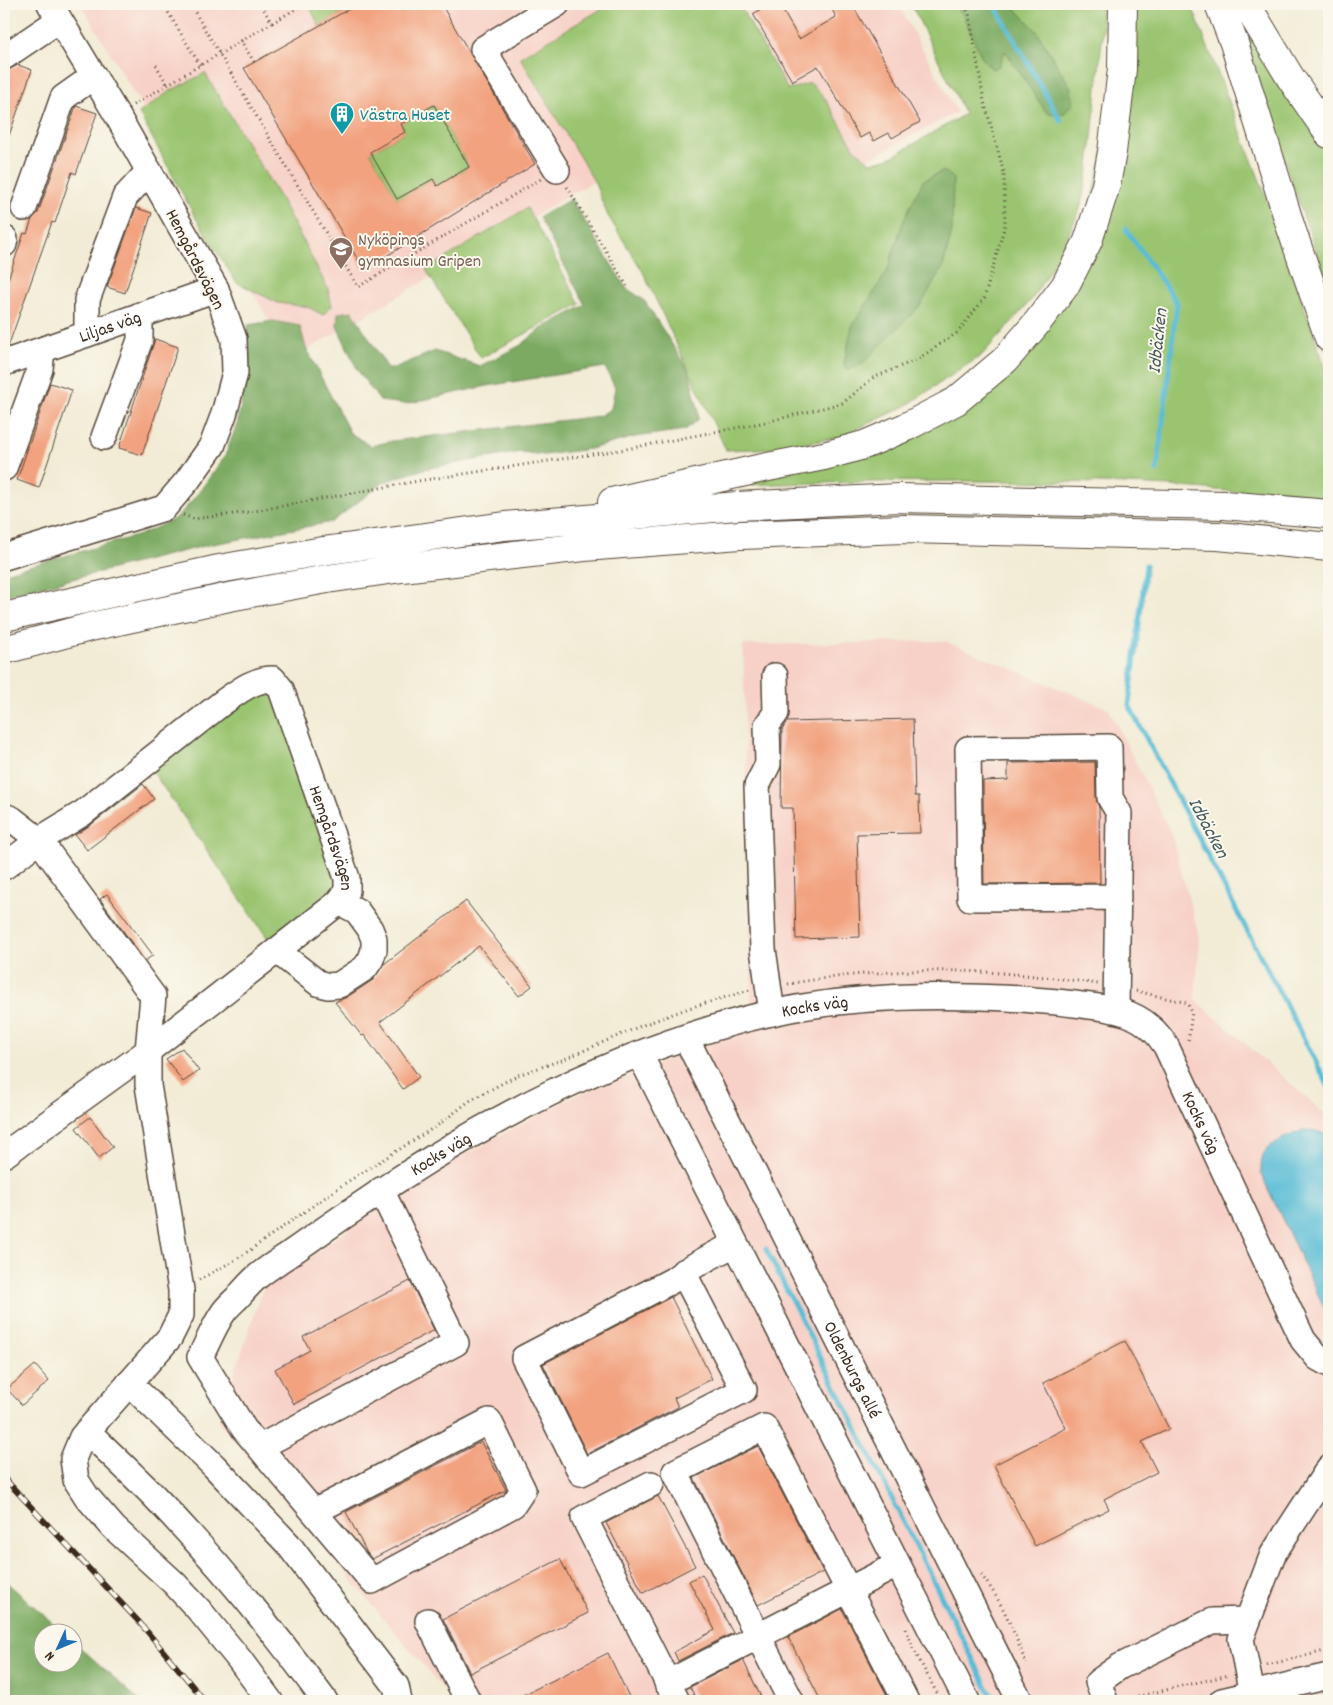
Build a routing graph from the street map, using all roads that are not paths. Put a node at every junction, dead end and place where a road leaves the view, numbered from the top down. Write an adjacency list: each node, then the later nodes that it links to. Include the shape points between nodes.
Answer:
1 (557, 4): 10 (street, via 483,49)
2 (1123, 4): 23 (main road, via 1122,69 1112,152 1106,185 1091,232 1065,286 1005,360 956,401 864,445)
3 (1201, 4): 13 (main road)
4 (1219, 4): 13 (main road)
5 (1246, 4): 9 (main road)
6 (54, 12): 7 (street); 8 (street, Hemgårdsvägen)
7 (4, 57)
8 (94, 76): 11 (street, Hemgårdsvägen); 12 (street, via 63,98)
9 (1329, 134)
10 (557, 170)
11 (149, 171): 14 (street, Hemgårdsvägen); 16 (street, via 124,198 87,300)
12 (24, 208)
13 (1291, 228): 17 (main road)
14 (216, 289): 15 (street, Liljas väg); 25 (street, Hemgårdsvägen, via 234,339 235,372 212,446 187,481 164,508)
15 (140, 315): 16 (street, Liljas väg); 20 (street, via 140,340)
16 (87, 334): 18 (street, Liljas väg)
17 (1329, 338)
18 (42, 350): 19 (street, Liljas väg); 21 (street, via 40,369)
19 (4, 363)
20 (104, 437)
21 (4, 468)
22 (1329, 514): 23 (main road, via 1224,504 899,498 737,506)
23 (505, 526): 26 (main road, via 341,548 219,569)
24 (1329, 548): 27 (main road, via 1218,536 904,529 711,537 584,547 327,579 90,627)
25 (4, 557)
26 (4, 617)
27 (4, 650)
28 (775, 676): 36 (street, via 776,713 766,725 768,764 757,786 762,949)
29 (4, 816): 30 (street)
30 (38, 840): 31 (street); 33 (street, Hemgårdsvägen, via 83,813 244,687 263,679 273,680 282,689 347,878 347,891); 38 (street, via 153,996)
31 (4, 867)
32 (1118, 897): 32 (street, via 970,898 968,748 1109,747 1110,798 1118,814); 35 (street)
33 (339, 902): 34 (street, Hemgårdsvägen); 34 (street, via 357,911 374,939 374,950 365,968 339,985 328,986 318,983)
34 (276, 951): 38 (street, Hemgårdsvägen)
35 (1116, 998): 36 (street, Kocks väg, via 1043,1001 924,996 864,1000); 44 (street, Kocks väg, via 1131,1014 1158,1033 1166,1046 1303,1340 1318,1358)
36 (772, 1013): 37 (street, Kocks väg)
37 (686, 1038): 39 (street, Kocks väg); 66 (street, Oldenburgs allé)
38 (148, 1051): 40 (street, Hemgårdsvägen); 45 (street, via 148,1085 181,1290 181,1315 170,1337)
39 (640, 1055): 41 (street, Kocks väg, via 503,1117); 42 (street)
40 (4, 1155)
41 (381, 1190): 47 (street, Kocks väg, via 258,1276 224,1312 200,1357 244,1429); 47 (street, via 456,1344)
42 (735, 1244): 43 (street); 51 (street)
43 (683, 1272): 43 (street, via 524,1358 581,1473 744,1390)
44 (1329, 1364)
45 (130, 1383): 46 (street); 61 (street, via 288,1544 396,1686)
46 (79, 1440): 59 (street, via 74,1459 76,1480 87,1497 114,1528 199,1610); 60 (street, via 152,1494 256,1609)
47 (260, 1447): 50 (street)
48 (1329, 1468): 53 (street, via 1273,1554)
49 (651, 1484): 57 (street, via 584,1518)
50 (314, 1512): 50 (street, via 372,1581 512,1505 523,1490 489,1421)
51 (897, 1565): 52 (street); 65 (street)
52 (848, 1590): 55 (street); 55 (street, via 764,1427 674,1472); 64 (street)
53 (1248, 1620): 58 (street, via 1241,1639); 67 (street, via 1212,1621 1119,1667 1098,1682)
54 (428, 1621): 62 (street)
55 (758, 1636): 57 (street); 63 (street)
56 (1329, 1676): 58 (street)
57 (672, 1692)
58 (1252, 1694): 68 (street)
59 (270, 1701)
60 (325, 1701)
61 (399, 1701)
62 (468, 1701)
63 (791, 1701)
64 (906, 1701)
65 (967, 1701)
66 (1020, 1701)
67 (1105, 1701)
68 (1222, 1701)

